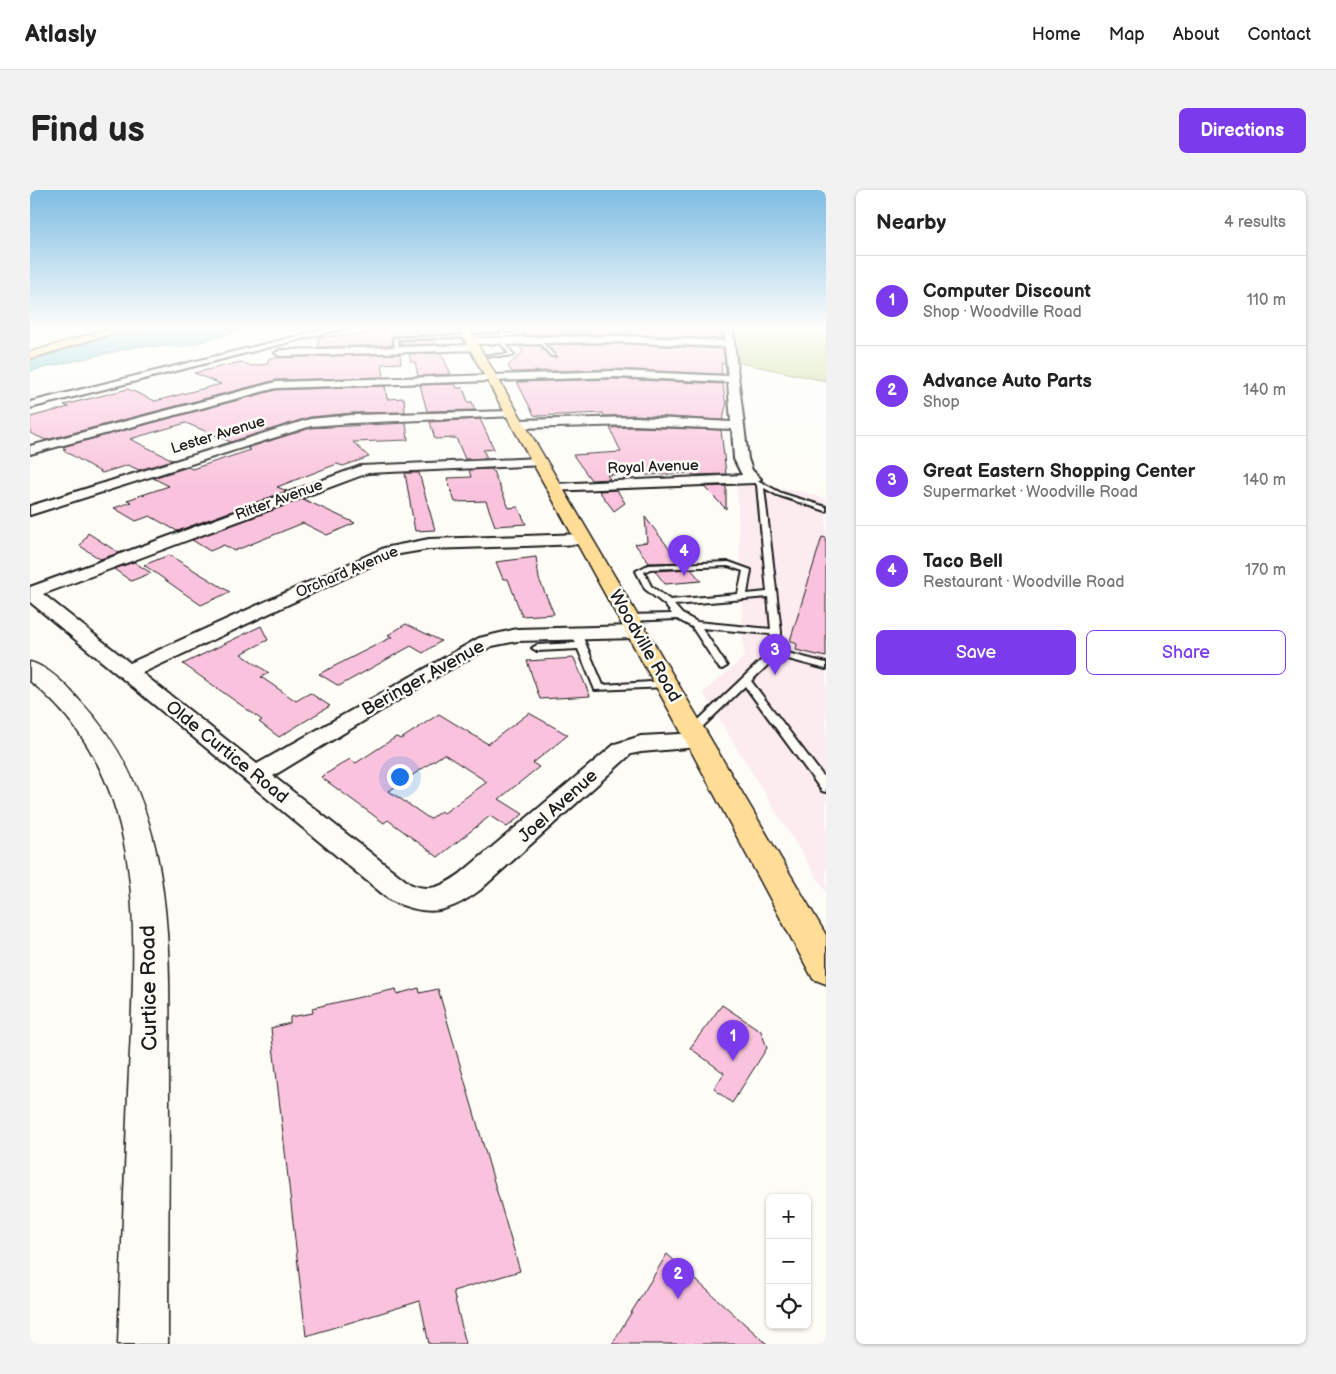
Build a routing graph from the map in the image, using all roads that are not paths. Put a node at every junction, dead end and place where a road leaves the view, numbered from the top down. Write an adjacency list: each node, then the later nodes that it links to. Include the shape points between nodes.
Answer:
1 (733, 379): 7 (street)
2 (133, 380): 5 (street)
3 (414, 380): 8 (street, via 276,385)
4 (492, 380): 6 (main road, Woodville Road)
5 (30, 405)
6 (514, 419): 7 (street, Lester Avenue); 9 (main road, Woodville Road); 13 (street, Lester Avenue, via 315,422)
7 (738, 426): 10 (street, via 743,464 746,472)
8 (30, 450)
9 (539, 462): 11 (main road, Woodville Road); 15 (street, Ritter Avenue, via 366,469)
10 (757, 482): 11 (street, Royal Avenue); 12 (lane, via 793,500); 16 (lane)
11 (554, 488): 14 (main road, Woodville Road)
12 (826, 509)
13 (30, 511)
14 (583, 539): 20 (main road, Woodville Road); 29 (street, Orchard Avenue, via 430,544 390,551)
15 (30, 593): 29 (street, Olde Curtice Road)
16 (772, 594): 17 (lane); 22 (lane)
17 (742, 596): 18 (lane); 18 (lane, via 746,570 729,564 648,567 640,572 648,587)
18 (668, 603): 19 (lane)
19 (679, 616): 20 (lane); 21 (lane)
20 (632, 625): 23 (street, Beringer Avenue); 31 (main road, Woodville Road)
21 (695, 626): 22 (lane); 26 (lane)
22 (776, 632): 25 (lane)
23 (579, 640): 24 (lane); 31 (lane, via 599,688); 33 (street, Beringer Avenue, via 517,635 486,642)
24 (538, 648)
25 (775, 653): 27 (lane); 30 (lane)
26 (722, 666)
27 (826, 666)
28 (30, 669): 37 (street, Curtice Road, via 84,718 102,746 130,806 142,854 150,936)
29 (128, 672): 33 (street, Olde Curtice Road)
30 (746, 680): 32 (lane); 34 (lane)
31 (666, 684): 32 (main road, Woodville Road)
32 (696, 735): 35 (street, Joel Avenue, via 624,749 477,876 446,897); 36 (main road, Woodville Road)
33 (256, 775): 35 (street, Olde Curtice Road, via 400,892 420,901)
34 (826, 788)
35 (429, 901)
36 (826, 968)
37 (143, 1344)

